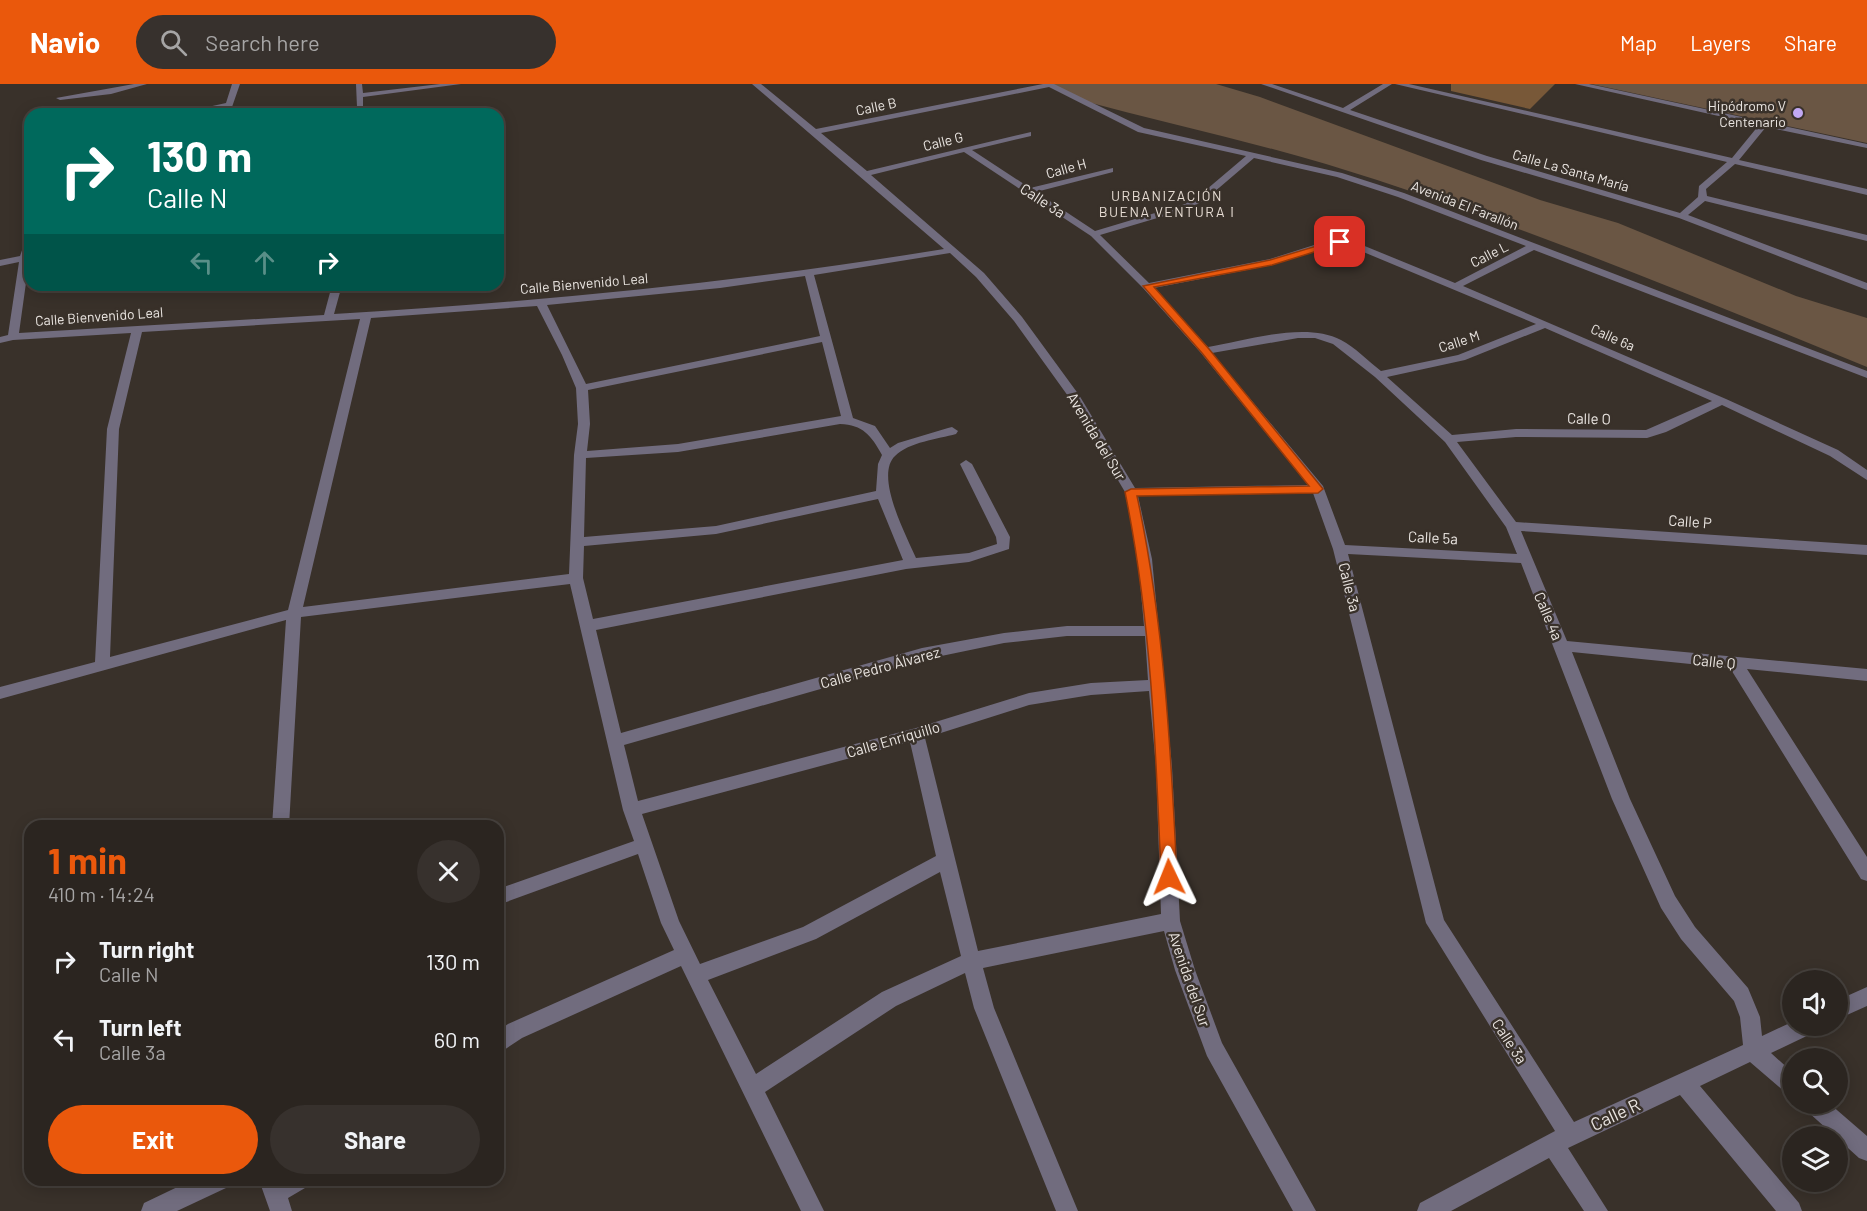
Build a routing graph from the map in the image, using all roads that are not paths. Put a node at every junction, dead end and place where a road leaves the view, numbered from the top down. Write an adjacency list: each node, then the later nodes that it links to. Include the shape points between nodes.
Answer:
1 (143, 84): 12 (street)
2 (236, 84): 14 (street, via 229,105)
3 (359, 84): 11 (lane)
4 (458, 84): 11 (lane)
5 (756, 84): 17 (street, Avenida del Sur)
6 (1048, 84): 17 (street, Calle B); 21 (street, Avenida El Farallón, via 1141,130)
7 (1265, 84): 15 (street, Calle La Santa María)
8 (1388, 84): 15 (street)
9 (1400, 84): 22 (street)
10 (1579, 84): 16 (street)
11 (359, 95): 13 (lane)
12 (60, 98)
13 (360, 107)
14 (213, 108)
15 (1344, 110): 28 (street, Calle La Santa María, via 1484,158)
16 (1764, 124): 19 (street); 22 (street)
17 (815, 132): 24 (street, Avenida del Sur)
18 (1028, 134): 20 (street, Calle G)
19 (1867, 146)
20 (964, 149): 24 (street, Calle G); 25 (street, Calle 3a)
21 (1251, 156): 29 (street, via 1188,206); 31 (street, Avenida El Farallón, via 1352,178)
22 (1734, 161): 26 (street); 27 (street, via 1702,188)
23 (1110, 170): 25 (street, Calle H)
24 (865, 174): 32 (street, Avenida del Sur)
25 (1029, 192): 29 (street, Calle 3a)
26 (1867, 192)
27 (1703, 198): 28 (street); 30 (street)
28 (1682, 216): 38 (street, Calle La Santa María)
29 (1094, 234): 36 (street, Calle 3a)
30 (1867, 238)
31 (1534, 246): 37 (street, Calle L); 50 (street, Avenida El Farallón)
32 (953, 250): 35 (street, Calle Bienvenido Leal); 61 (street, Avenida del Sur, via 1025,328 1073,395)
33 (24, 258): 34 (street); 45 (street)
34 (0, 263)
35 (809, 274): 40 (street, Calle Bienvenido Leal); 46 (street)
36 (1147, 286): 37 (street, Calle 6a, via 1260,265 1340,242); 48 (street, Calle 3a)
37 (1456, 286): 43 (street, Calle 6a)
38 (1867, 287)
39 (335, 291): 42 (street)
40 (540, 302): 41 (street, Calle Bienvenido Leal); 51 (street)
41 (366, 316): 42 (street, Calle Bienvenido Leal); 70 (street)
42 (328, 318): 44 (street, Calle Bienvenido Leal)
43 (1545, 324): 49 (street, Calle M, via 1461,358); 52 (street, Calle 6a)
44 (138, 328): 45 (street, Calle Bienvenido Leal); 75 (street, via 113,429)
45 (13, 337): 47 (street, Calle Bienvenido Leal)
46 (827, 338): 51 (street); 53 (street)
47 (0, 340)
48 (1205, 351): 49 (street, Calle 4a, via 1316,335 1337,342); 60 (street, Calle 3a)
49 (1379, 375): 55 (street, Calle 4a)
50 (1867, 375)
51 (582, 388): 57 (street, via 584,424)
52 (1722, 401): 55 (street, Calle O, via 1647,434 1516,433); 59 (street, Calle 6a, via 1834,453)
53 (848, 420): 56 (street, via 869,426); 57 (street, via 678,448)
54 (952, 431): 56 (street)
55 (1449, 440): 63 (street, Calle 4a)
56 (888, 454): 62 (street)
57 (580, 455): 64 (street)
58 (966, 464): 68 (street, via 999,527 1004,546 971,558)
59 (1867, 476)
60 (1318, 489): 61 (street); 65 (street, Calle 3a)
61 (1131, 492): 72 (street, Avenida del Sur, via 1145,559)
62 (882, 494): 64 (street, via 716,530); 68 (street)
63 (1512, 526): 66 (street, Calle P); 67 (street, Calle 4a)
64 (578, 542): 69 (street)
65 (1340, 549): 67 (street, Calle 5a); 100 (street, Calle 3a, via 1435,923)
66 (1867, 550)
67 (1525, 559): 73 (street, Calle 4a)
68 (911, 563): 71 (street)
69 (576, 578): 70 (street); 71 (street)
70 (294, 613): 75 (street); 82 (street)
71 (587, 626): 80 (street)
72 (1151, 631): 77 (street, Avenida del Sur); 80 (street, Calle Pedro Álvarez, via 1067,631 922,654)
73 (1562, 646): 74 (street, Calle Q); 95 (street, Calle 4a, via 1621,800 1668,902 1688,933 1741,995)
74 (1735, 663): 76 (street, Calle Q); 85 (street)
75 (102, 666): 78 (street)
76 (1867, 675)
77 (1156, 685): 79 (street, Calle Enriquillo, via 1061,692); 87 (street, Avenida del Sur)
78 (0, 693)
79 (916, 734): 81 (street, Calle Enriquillo); 84 (street)
80 (616, 741): 81 (street)
81 (632, 810): 83 (street)
82 (281, 820)
83 (643, 845): 86 (street); 88 (street, via 670,922)
84 (946, 860): 89 (street); 90 (street, via 809,933)
85 (1867, 873)
86 (504, 895)
87 (1171, 921): 89 (street); 108 (street, Avenida del Sur, via 1214,1049)
88 (686, 954): 90 (street); 94 (street, via 514,1031)
89 (971, 961): 98 (street, via 889,999); 107 (street, via 984,1008)
90 (696, 975): 98 (street)
91 (1867, 996): 92 (street)
92 (1848, 1005)
93 (1786, 1036): 95 (street, Calle R)
94 (504, 1039)
95 (1754, 1052): 96 (street); 97 (street, Calle R)
96 (1782, 1076)
97 (1684, 1083): 100 (street, Calle R); 111 (street)
98 (752, 1088): 106 (street)
99 (1826, 1114): 101 (street)
100 (1561, 1139): 109 (street, Calle R); 110 (street, Calle 3a)
101 (1867, 1150)
102 (205, 1186): 105 (street)
103 (288, 1186): 104 (street)
104 (275, 1195)
105 (152, 1211)
106 (813, 1211)
107 (1067, 1211)
108 (1305, 1211)
109 (1428, 1211)
110 (1597, 1211)
111 (1791, 1211)

